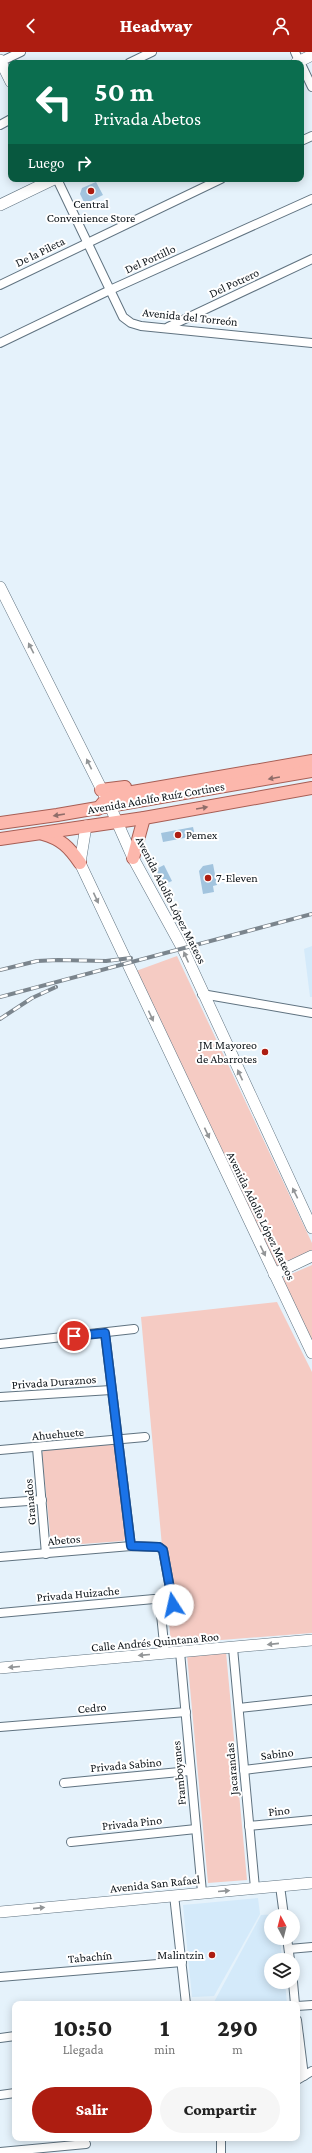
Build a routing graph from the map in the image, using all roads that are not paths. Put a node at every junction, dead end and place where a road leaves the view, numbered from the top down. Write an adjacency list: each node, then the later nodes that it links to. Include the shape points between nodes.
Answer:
1 (21, 52): 6 (street)
2 (152, 52): 4 (street)
3 (312, 55): 5 (main road)
4 (135, 60)
5 (300, 60)
6 (0, 61): 8 (main road)
7 (304, 72): 9 (street)
8 (8, 76)
9 (312, 87)
10 (50, 182): 14 (main road)
11 (58, 182): 15 (street, Avenida del Torreón)
12 (214, 182): 15 (street, De la Pileta)
13 (312, 199): 18 (street, Del Portillo)
14 (0, 205)
15 (88, 242): 17 (street, De la Pileta); 18 (street, Avenida del Torreón)
16 (312, 259): 19 (street, Del Potrero)
17 (0, 285)
18 (110, 290): 19 (street, Avenida del Torreón, via 123,316 131,323); 20 (street, Del Portillo)
19 (167, 328): 21 (street, Avenida del Torreón)
20 (0, 343)
21 (312, 343)
22 (0, 587): 26 (main road, Avenida Adolfo López Mateos, one-way to 22)
23 (312, 761): 26 (main road, Avenida Adolfo Ruíz Cortines)
24 (312, 771): 26 (main road, Avenida Adolfo Ruíz Cortines, one-way to 26)
25 (312, 788): 28 (main road, Avenida Adolfo Ruíz Cortines, one-way to 25)
26 (106, 798): 27 (main road, Avenida Adolfo Ruíz Cortines); 29 (main road, Avenida Adolfo López Mateos)
27 (98, 808): 30 (main road, Avenida Adolfo Ruíz Cortines, one-way to 30); 31 (main road)
28 (144, 818): 29 (main road, Avenida Adolfo Ruíz Cortines); 34 (main road)
29 (118, 822): 31 (main road, Avenida Adolfo Ruíz Cortines); 34 (main road, Avenida Adolfo López Mateos)
30 (0, 823)
31 (86, 826): 32 (main road, Avenida Adolfo Ruíz Cortines); 35 (main road)
32 (40, 833): 33 (main road, Avenida Adolfo Ruíz Cortines); 35 (main road, via 64,842)
33 (0, 839)
34 (133, 858): 36 (main road, Avenida Adolfo López Mateos, one-way to 34, via 184,951)
35 (80, 863): 40 (main road, Avenida Adolfo López Mateos, one-way to 40)
36 (202, 994): 37 (street); 38 (main road, Avenida Adolfo López Mateos, one-way to 36)
37 (312, 1012)
38 (312, 1228)
39 (312, 1256): 40 (main road)
40 (274, 1274): 44 (main road, Avenida Adolfo López Mateos)
41 (134, 1329): 42 (street)
42 (105, 1333): 43 (street); 45 (street)
43 (0, 1344)
44 (312, 1352)
45 (111, 1390): 46 (street, Privada Duraznos); 48 (street)
46 (0, 1398)
47 (145, 1437): 48 (street, Ahuehuete)
48 (117, 1440): 49 (street, Ahuehuete); 53 (street)
49 (37, 1448): 50 (street, Ahuehuete); 51 (street, Granados)
50 (0, 1450)
51 (42, 1500): 52 (street); 54 (street, Granados)
52 (0, 1503)
53 (131, 1546): 54 (street, Abetos); 57 (street, Abetos, via 159,1547 163,1550 173,1605 169,1612)
54 (46, 1554): 55 (street, Abetos)
55 (0, 1557)
56 (0, 1613): 57 (street, Privada Huizache, via 146,1600 158,1601)
57 (160, 1614): 61 (street)
58 (312, 1640): 59 (main road, Calle Andrés Quintana Roo, one-way to 59)
59 (233, 1648): 60 (main road, Calle Andrés Quintana Roo); 64 (street, Jacarandas)
60 (180, 1652): 61 (main road, Calle Andrés Quintana Roo); 65 (street, Framboyanes)
61 (165, 1654): 62 (main road, Calle Andrés Quintana Roo, one-way to 62)
62 (0, 1668)
63 (312, 1700): 64 (street)
64 (239, 1708): 68 (street, Jacarandas)
65 (186, 1712): 66 (street, Cedro); 69 (street, Framboyanes)
66 (0, 1727)
67 (312, 1762): 68 (street, Sabino)
68 (244, 1770): 72 (street, Jacarandas)
69 (190, 1771): 70 (street, Privada Sabino); 73 (street, Framboyanes)
70 (64, 1783)
71 (312, 1820): 72 (street, Pino)
72 (249, 1826): 77 (street, Jacarandas)
73 (196, 1829): 74 (street, Privada Pino); 78 (street, Framboyanes)
74 (71, 1842)
75 (312, 1884): 76 (main road, Avenida San Rafael)
76 (280, 1886): 77 (main road, Avenida San Rafael); 80 (street)
77 (255, 1888): 78 (main road, Avenida San Rafael, one-way to 77)
78 (202, 1892): 79 (main road, Avenida San Rafael)
79 (174, 1895): 81 (main road, Avenida San Rafael, one-way to 79); 86 (street)
80 (283, 1909)
81 (0, 1912)
82 (288, 1945): 84 (street)
83 (312, 1947): 84 (street)
84 (289, 1949): 85 (street)
85 (289, 1953)
86 (182, 1962): 87 (street, Tabachín); 89 (street)
87 (0, 1977)
88 (294, 1989): 90 (street)
89 (186, 2001)
90 (295, 2001)
91 (312, 2005): 92 (street)
92 (300, 2006)
93 (12, 2036): 94 (street)
94 (0, 2038)
95 (312, 2071): 96 (street)
96 (300, 2078)
97 (12, 2093): 98 (street)
98 (0, 2095)
99 (221, 2141): 102 (street)
100 (86, 2144): 101 (street)
101 (0, 2152)
102 (221, 2153)

